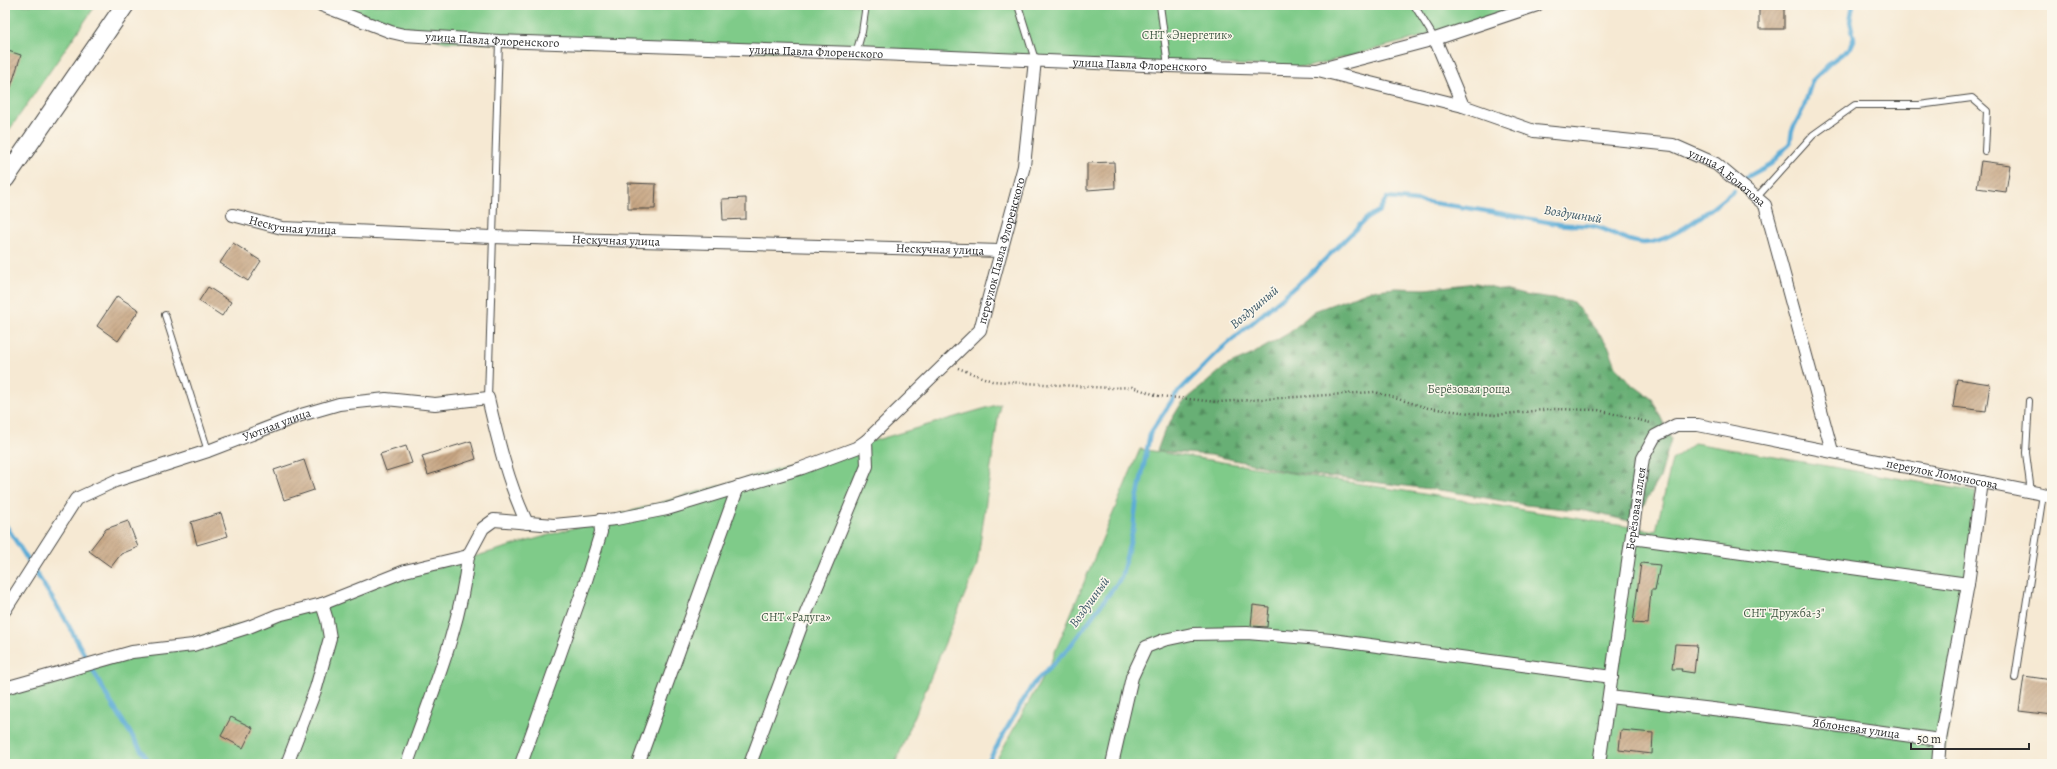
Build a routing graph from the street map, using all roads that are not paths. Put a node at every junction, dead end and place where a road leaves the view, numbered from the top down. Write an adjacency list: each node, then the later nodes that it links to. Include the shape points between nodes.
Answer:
1 (125, 5): 16 (street)
2 (321, 5): 9 (street, улица Павла Флоренского, via 404,35)
3 (866, 5): 10 (lane)
4 (1018, 5): 11 (lane)
5 (1160, 5): 12 (lane)
6 (1414, 5): 8 (lane)
7 (1537, 5): 8 (street, улица Павла Флоренского)
8 (1435, 39): 13 (street, улица Павла Флоренского); 14 (street)
9 (499, 41): 10 (street, улица Павла Флоренского); 19 (lane)
10 (856, 53): 11 (street, улица Павла Флоренского)
11 (1035, 60): 12 (street, улица Павла Флоренского); 20 (street, переулок Павла Флоренского, via 1024,166)
12 (1168, 66): 13 (street, улица Павла Флоренского)
13 (1317, 70): 14 (street, улица Павла Флоренского)
14 (1463, 106): 17 (street, улица А.Болотова, via 1534,131 1673,145 1716,164)
15 (1985, 151): 17 (lane, via 1987,111 1972,98 1919,105 1855,105 1813,135)
16 (5, 179)
17 (1757, 197): 26 (street, улица А.Болотова, via 1765,205)
18 (233, 215): 19 (street, Нескучная улица, via 282,228)
19 (492, 237): 20 (street, Нескучная улица); 22 (lane)
20 (1001, 251): 24 (street, переулок Павла Флоренского, via 980,330)
21 (165, 315): 25 (lane)
22 (488, 398): 25 (street, Уютная улица, via 435,404 386,399 339,404 301,415); 31 (street, via 498,441)
23 (2029, 401): 29 (lane, via 2026,453)
24 (866, 441): 28 (street, переулок Павла Флоренского, via 856,448 802,468); 46 (street, via 867,466 815,592)
25 (208, 451): 36 (street, Уютная улица, via 115,481 76,499)
26 (1832, 451): 27 (street, переулок Ломоносова); 32 (street, Берёзовая аллея, via 1698,425 1676,426 1655,436 1643,458)
27 (1982, 482): 29 (street, переулок Ломоносова); 34 (street)
28 (738, 487): 30 (street, переулок Павла Флоренского, via 666,509); 45 (street)
29 (2042, 494): 38 (lane)
30 (600, 520): 31 (street, переулок Павла Флоренского, via 554,525); 44 (street, via 601,532 585,584)
31 (527, 523): 33 (street, переулок Павла Флоренского, via 494,520 483,528)
32 (1632, 538): 34 (street); 37 (street, Берёзовая аллея)
33 (468, 556): 35 (street, via 405,571); 43 (street, via 464,592 448,647)
34 (1968, 584): 41 (street)
35 (322, 604): 39 (street, via 278,615 193,645 132,652); 42 (street, via 330,638 316,688)
36 (5, 610)
37 (1612, 677): 40 (street, Берёзовая аллея); 47 (street, via 1332,640 1247,633 1192,634 1146,647 1132,677)
38 (2015, 678)
39 (5, 688)
40 (1609, 696): 41 (street, Яблоневая улица); 48 (street, Берёзовая аллея)
41 (1940, 740): 49 (street)
42 (287, 764)
43 (407, 764)
44 (521, 764)
45 (638, 764)
46 (750, 764)
47 (1112, 764)
48 (1599, 764)
49 (1938, 764)

